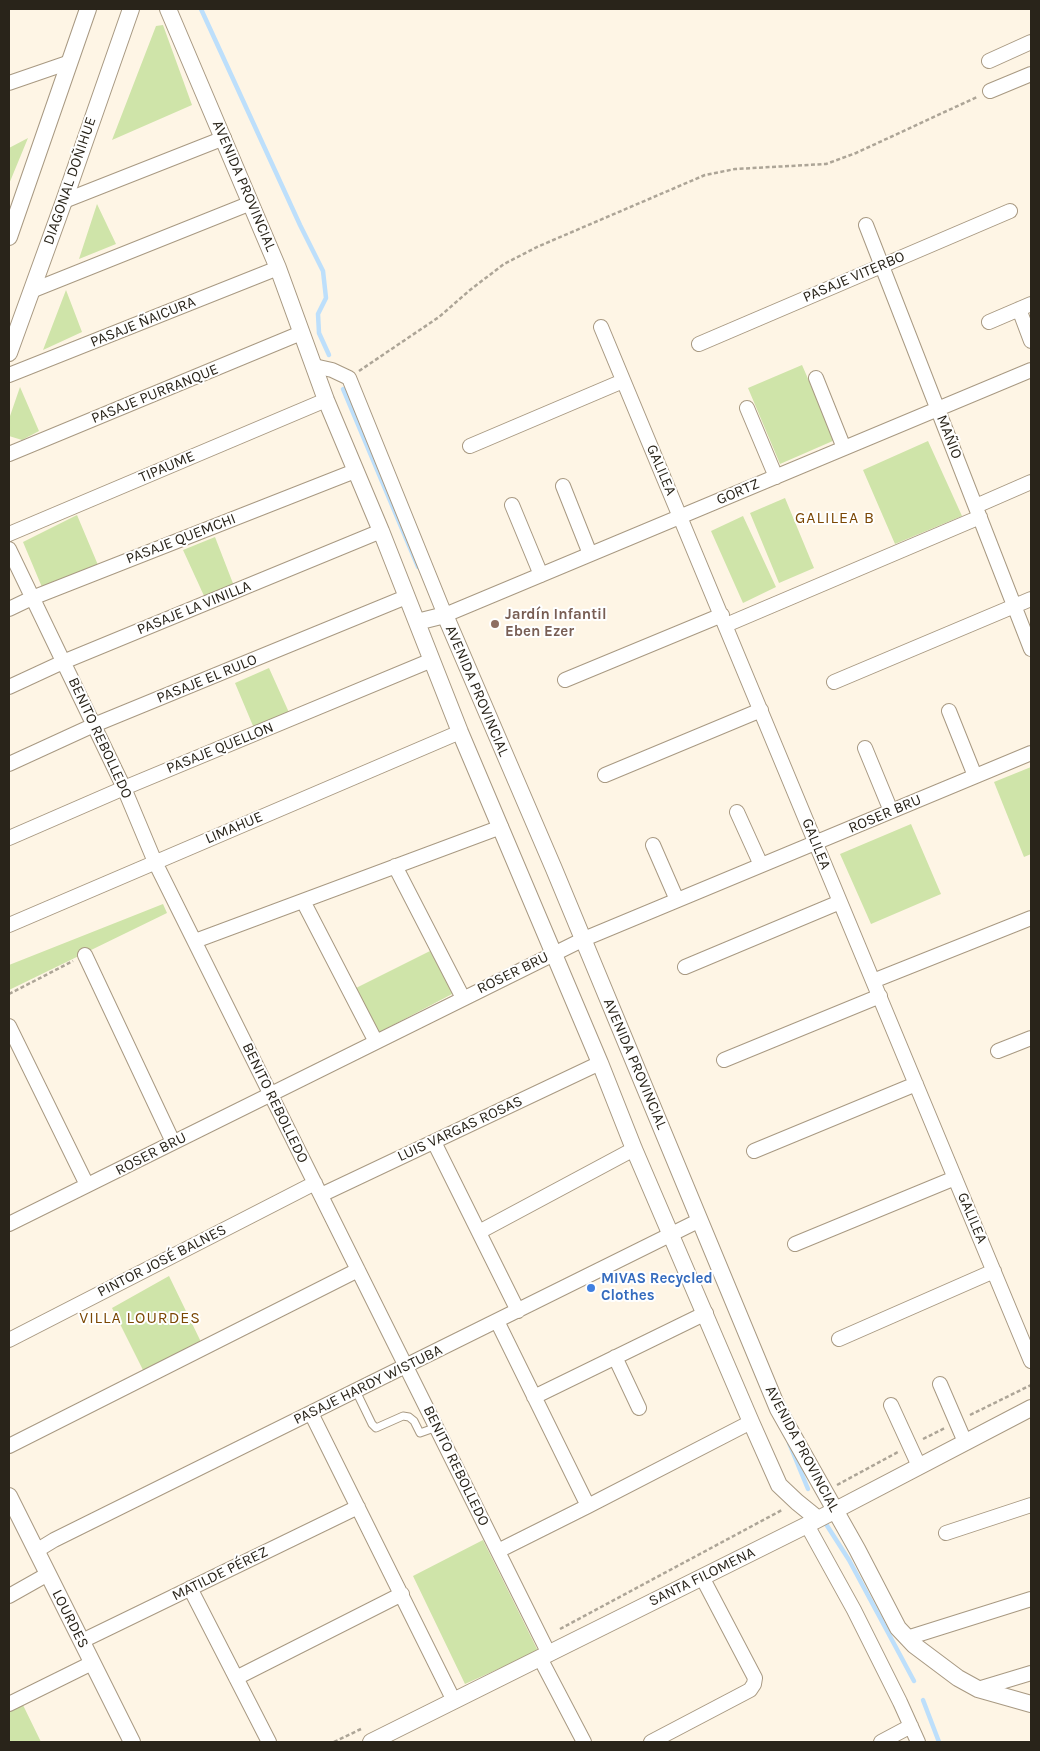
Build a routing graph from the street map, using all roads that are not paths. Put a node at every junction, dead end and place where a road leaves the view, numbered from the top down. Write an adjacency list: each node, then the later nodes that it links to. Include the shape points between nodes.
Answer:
1 (88, 9): 5 (street)
2 (168, 9): 10 (street, AVENIDA PROVINCIAL)
3 (129, 11): 11 (street, DIAGONAL DOÑIHUE)
4 (1031, 42): 6 (street)
5 (70, 62): 8 (street); 15 (street)
6 (989, 62)
7 (1031, 74): 9 (street)
8 (9, 83)
9 (990, 92)
10 (224, 138): 11 (street); 12 (street, AVENIDA PROVINCIAL)
11 (64, 201): 18 (street, DIAGONAL DOÑIHUE)
12 (251, 203): 17 (street, AVENIDA PROVINCIAL); 18 (street)
13 (1010, 211): 16 (street, PASAJE VITERBO)
14 (866, 225): 16 (street, MAÑIO)
15 (9, 237)
16 (882, 265): 24 (street, PASAJE VITERBO); 33 (street, MAÑIO)
17 (278, 268): 22 (street, AVENIDA PROVINCIAL); 28 (street, PASAJE ÑAICURA)
18 (31, 291): 25 (street, DIAGONAL DOÑIHUE)
19 (1025, 307): 20 (street); 23 (street)
20 (989, 322)
21 (601, 327): 30 (street, GALILEA)
22 (301, 334): 26 (street, AVENIDA PROVINCIAL); 36 (street, PASAJE PURRANQUE)
23 (1031, 341)
24 (699, 344)
25 (9, 354)
26 (314, 366): 31 (street, AVENIDA PROVINCIAL); 54 (street, AVENIDA PROVINCIAL, via 349,378)
27 (1031, 370): 33 (street, GORTZ)
28 (9, 375)
29 (816, 378): 35 (street)
30 (623, 381): 34 (street); 43 (street, GALILEA)
31 (326, 400): 37 (street, AVENIDA PROVINCIAL); 45 (street, TIPAUME)
32 (747, 408): 38 (street)
33 (938, 409): 35 (street, GORTZ); 42 (street, MAÑIO)
34 (470, 446)
35 (844, 448): 38 (street, GORTZ)
36 (9, 454)
37 (354, 471): 44 (street, AVENIDA PROVINCIAL); 50 (street, PASAJE QUEMCHI)
38 (776, 477): 43 (street, GORTZ)
39 (1031, 482): 42 (street)
40 (563, 486): 47 (street)
41 (512, 505): 48 (street)
42 (978, 511): 52 (street, MAÑIO); 55 (street)
43 (680, 516): 47 (street, GORTZ); 55 (street, GALILEA)
44 (381, 531): 49 (street, AVENIDA PROVINCIAL); 59 (street, PASAJE LA VINILLA)
45 (9, 534)
46 (9, 549): 50 (street, BENITO REBOLLEDO)
47 (590, 554): 48 (street, GORTZ)
48 (541, 575): 54 (street, GORTZ)
49 (406, 597): 56 (street, AVENIDA PROVINCIAL); 65 (street, PASAJE EL RULO)
50 (32, 598): 53 (street, PASAJE QUEMCHI); 59 (street, BENITO REBOLLEDO)
51 (1031, 599): 52 (street)
52 (1015, 606): 57 (street, MAÑIO); 61 (street)
53 (9, 610)
54 (444, 615): 56 (street); 87 (street, AVENIDA PROVINCIAL)
55 (724, 620): 60 (street); 63 (street, GALILEA)
56 (417, 622): 58 (street, AVENIDA PROVINCIAL)
57 (1031, 649)
58 (432, 660): 66 (street, AVENIDA PROVINCIAL); 72 (street, PASAJE QUELLON)
59 (63, 662): 62 (street, PASAJE LA VINILLA); 65 (street, BENITO REBOLLEDO)
60 (565, 680)
61 (834, 682)
62 (9, 687)
63 (761, 710): 70 (street); 77 (street, GALILEA)
64 (948, 710): 71 (street)
65 (94, 725): 69 (street, PASAJE EL RULO); 72 (street, BENITO REBOLLEDO)
66 (460, 732): 75 (street, AVENIDA PROVINCIAL); 79 (street, LIMAHUE)
67 (865, 748): 73 (street)
68 (1031, 753): 71 (street, ROSER BRU)
69 (9, 764)
70 (606, 775)
71 (975, 776): 73 (street, ROSER BRU)
72 (124, 788): 76 (street, PASAJE QUELLON); 79 (street, BENITO REBOLLEDO)
73 (891, 811): 77 (street, ROSER BRU)
74 (736, 812): 80 (street)
75 (501, 827): 81 (street); 89 (street, AVENIDA PROVINCIAL)
76 (9, 838)
77 (816, 842): 80 (street, ROSER BRU); 84 (street, GALILEA)
78 (653, 845): 82 (street)
79 (155, 862): 86 (street, LIMAHUE); 88 (street, BENITO REBOLLEDO)
80 (761, 865): 82 (street, ROSER BRU)
81 (395, 866): 83 (street); 94 (street)
82 (677, 900): 87 (street, ROSER BRU)
83 (303, 901): 88 (street); 97 (street)
84 (840, 902): 91 (street); 92 (street, GALILEA)
85 (1031, 918): 92 (street)
86 (9, 925)
87 (584, 939): 89 (street, ROSER BRU); 110 (street, AVENIDA PROVINCIAL)
88 (195, 941): 102 (street, BENITO REBOLLEDO)
89 (554, 953): 94 (street, ROSER BRU); 100 (street, AVENIDA PROVINCIAL)
90 (85, 955): 103 (street)
91 (685, 967)
92 (873, 981): 93 (street, GALILEA)
93 (880, 996): 99 (street); 101 (street, GALILEA)
94 (463, 998): 97 (street, ROSER BRU)
95 (9, 1026): 108 (street)
96 (1031, 1038): 98 (street)
97 (376, 1042): 102 (street, ROSER BRU)
98 (998, 1051)
99 (724, 1060)
100 (600, 1063): 104 (street, LUIS VARGAS ROSAS); 105 (street, AVENIDA PROVINCIAL)
101 (916, 1084): 106 (street); 107 (street, GALILEA)
102 (271, 1094): 103 (street, ROSER BRU); 109 (street, BENITO REBOLLEDO)
103 (173, 1142): 108 (street, ROSER BRU)
104 (434, 1142): 109 (street, LUIS VARGAS ROSAS); 112 (street)
105 (634, 1149): 112 (street); 113 (street, AVENIDA PROVINCIAL)
106 (754, 1152)
107 (955, 1178): 114 (street); 116 (street, GALILEA)
108 (88, 1185): 111 (street, ROSER BRU)
109 (318, 1189): 115 (street, BENITO REBOLLEDO); 121 (street, PINTOR JOSÉ BALNES)
110 (700, 1220): 113 (street, PASAJE HARDY WISTUBA); 141 (street, AVENIDA PROVINCIAL, via 778,1409)
111 (9, 1224)
112 (479, 1232): 117 (street)
113 (671, 1235): 117 (street, PASAJE HARDY WISTUBA); 118 (street, AVENIDA PROVINCIAL)
114 (795, 1244)
115 (358, 1270): 124 (street, BENITO REBOLLEDO); 135 (street)
116 (994, 1271): 120 (street); 123 (street, GALILEA)
117 (518, 1311): 119 (street, PASAJE HARDY WISTUBA)
118 (706, 1313): 122 (street); 132 (street, AVENIDA PROVINCIAL)
119 (497, 1321): 124 (street, PASAJE HARDY WISTUBA); 127 (street)
120 (839, 1339)
121 (9, 1340)
122 (615, 1357): 127 (street); 129 (street)
123 (1031, 1361)
124 (406, 1366): 126 (street, PASAJE HARDY WISTUBA); 133 (street, BENITO REBOLLEDO)
125 (940, 1384): 134 (street)
126 (356, 1391): 131 (street, PASAJE HARDY WISTUBA); 133 (lane, via 374,1427 379,1428 403,1416 414,1421 420,1433)
127 (534, 1397): 139 (street)
128 (891, 1405): 136 (street)
129 (639, 1408)
130 (1031, 1408): 134 (street, SANTA FILOMENA)
131 (312, 1414): 140 (street); 144 (street, PASAJE HARDY WISTUBA)
132 (751, 1422): 139 (street); 142 (street, AVENIDA PROVINCIAL, via 779,1485)
133 (436, 1427): 145 (street, BENITO REBOLLEDO)
134 (965, 1442): 136 (street, SANTA FILOMENA)
135 (9, 1446)
136 (918, 1466): 141 (street, SANTA FILOMENA)
137 (9, 1496): 144 (street, LOURDES)
138 (1031, 1505): 143 (street)
139 (588, 1506): 145 (street)
140 (358, 1507): 148 (street, MATILDE PÉREZ); 149 (street)
141 (834, 1510): 142 (street, SANTA FILOMENA); 152 (street, AVENIDA PROVINCIAL, via 898,1628)
142 (812, 1522): 147 (street, SANTA FILOMENA); 162 (street)
143 (946, 1533)
144 (36, 1550): 146 (street, LOURDES)
145 (498, 1551): 154 (street, BENITO REBOLLEDO, via 541,1638)
146 (48, 1574): 150 (street); 153 (street, LOURDES)
147 (702, 1577): 154 (street, SANTA FILOMENA); 167 (street, via 755,1678 754,1684 750,1690)
148 (190, 1588): 153 (street, MATILDE PÉREZ); 157 (street)
149 (402, 1594): 157 (street); 159 (street)
150 (9, 1596)
151 (1031, 1599): 152 (street)
152 (907, 1638): 158 (street, AVENIDA PROVINCIAL, via 945,1670)
153 (82, 1641): 155 (street, LOURDES)
154 (545, 1656): 159 (street, SANTA FILOMENA); 166 (street, BENITO REBOLLEDO)
155 (92, 1663): 160 (street); 163 (street, LOURDES)
156 (1031, 1672): 158 (street)
157 (236, 1678): 164 (street)
158 (978, 1689): 161 (street, AVENIDA PROVINCIAL)
159 (454, 1701): 165 (street, SANTA FILOMENA)
160 (9, 1704)
161 (1031, 1704)
162 (911, 1726): 168 (street); 169 (street)
163 (132, 1742)
164 (269, 1742)
165 (371, 1742)
166 (584, 1742)
167 (650, 1742)
168 (881, 1742)
169 (918, 1742)

